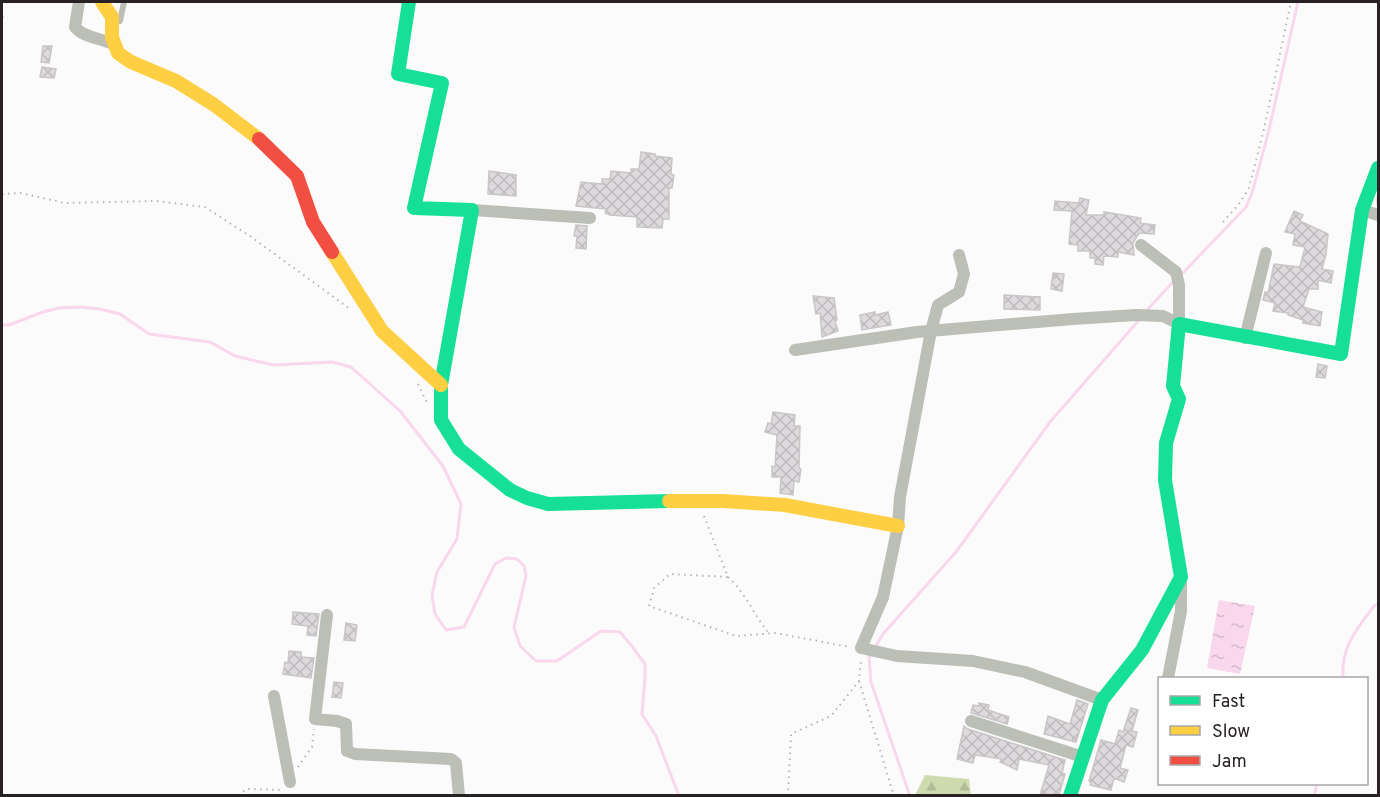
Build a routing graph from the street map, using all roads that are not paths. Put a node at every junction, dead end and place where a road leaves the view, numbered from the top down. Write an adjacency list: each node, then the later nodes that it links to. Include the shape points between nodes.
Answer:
1 (79, 2): 5 (street, via 75,27 79,32)
2 (102, 2): 5 (street, via 112,17)
3 (124, 2): 5 (lane)
4 (409, 2): 7 (street, via 398,74 442,83 414,208)
5 (114, 45): 17 (street, via 131,62 176,81 213,104 253,134 297,176 313,222 382,331)
6 (1378, 168): 8 (street)
7 (472, 210): 9 (street); 17 (street)
8 (1370, 212): 15 (street, via 1341,354)
9 (590, 218)
10 (1141, 245): 13 (street, via 1176,272)
11 (1266, 253): 15 (street)
12 (959, 255): 14 (street, via 964,274 959,291 938,305)
13 (1179, 324): 14 (street, via 1163,316 1136,315); 15 (street); 19 (street, via 1173,386 1179,399 1166,443 1165,480)
14 (931, 331): 16 (street); 18 (street)
15 (1245, 338)
16 (795, 350)
17 (441, 385): 18 (street, via 441,420 459,449 510,490 528,498 548,504 723,501 785,506)
18 (898, 526): 23 (street, via 869,650 897,656 973,661 1025,672)
19 (1181, 578): 21 (street, via 1181,611); 23 (street, via 1142,650)
20 (327, 615): 27 (street, via 315,719 346,724 347,752 451,759 458,770)
21 (1168, 677)
22 (274, 696): 26 (street)
23 (1102, 700): 25 (street)
24 (971, 721): 25 (street)
25 (1083, 757): 28 (street)
26 (290, 782)
27 (459, 795)
28 (1070, 795)

